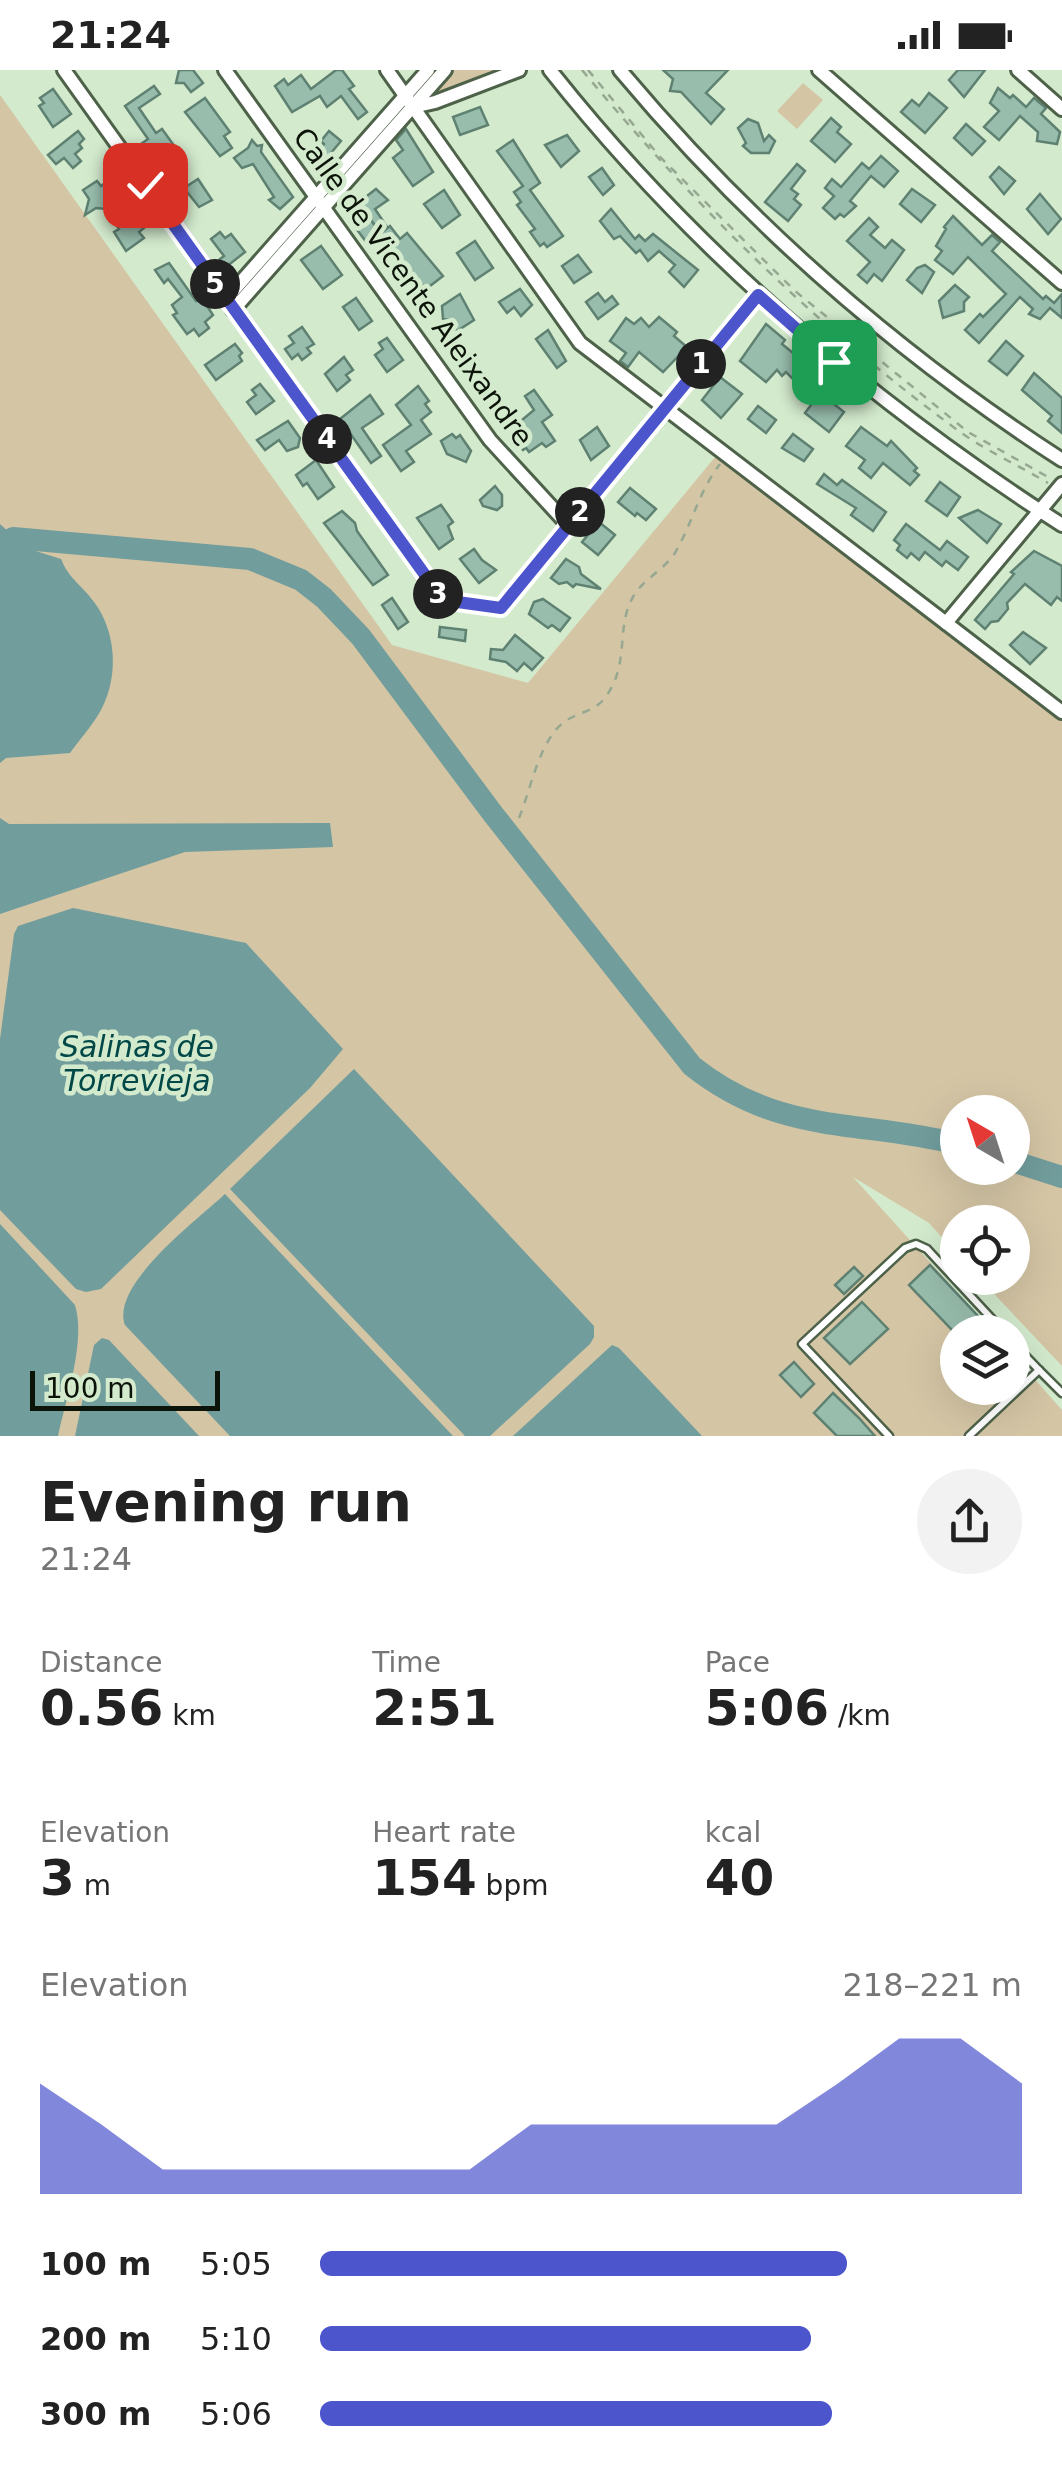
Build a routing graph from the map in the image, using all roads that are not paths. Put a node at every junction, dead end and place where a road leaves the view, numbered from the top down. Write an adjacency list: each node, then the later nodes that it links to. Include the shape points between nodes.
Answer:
1 (64, 70): 16 (street)
2 (226, 70): 13 (street, Calle de Vicente Aleixandre)
3 (386, 70): 11 (street)
4 (428, 70): 11 (street)
5 (444, 70): 11 (street)
6 (519, 70): 11 (street, via 435,102)
7 (550, 70): 15 (street, via 624,160)
8 (620, 70): 18 (street, via 817,276 945,380)
9 (819, 70): 14 (street)
10 (1018, 70): 12 (street)
11 (409, 101): 13 (street); 17 (street, via 580,343)
12 (1062, 108)
13 (320, 202): 16 (street); 22 (street, Calle de Vicente Aleixandre, via 490,440)
14 (1062, 283)
15 (758, 295): 17 (street); 20 (street, via 858,382)
16 (230, 305): 22 (street, via 443,600 501,608)
17 (664, 408): 22 (street); 23 (street)
18 (1062, 460)
19 (1058, 485): 20 (street)
20 (1040, 511): 21 (street); 23 (street)
21 (1062, 525)
22 (568, 526)
23 (946, 624): 24 (street)
24 (1062, 712)
25 (988, 1315): 29 (lane, via 916,1244 802,1344)
26 (1030, 1361): 27 (lane)
27 (1039, 1370): 28 (lane); 30 (lane)
28 (1062, 1394)
29 (889, 1436)
30 (969, 1436)

